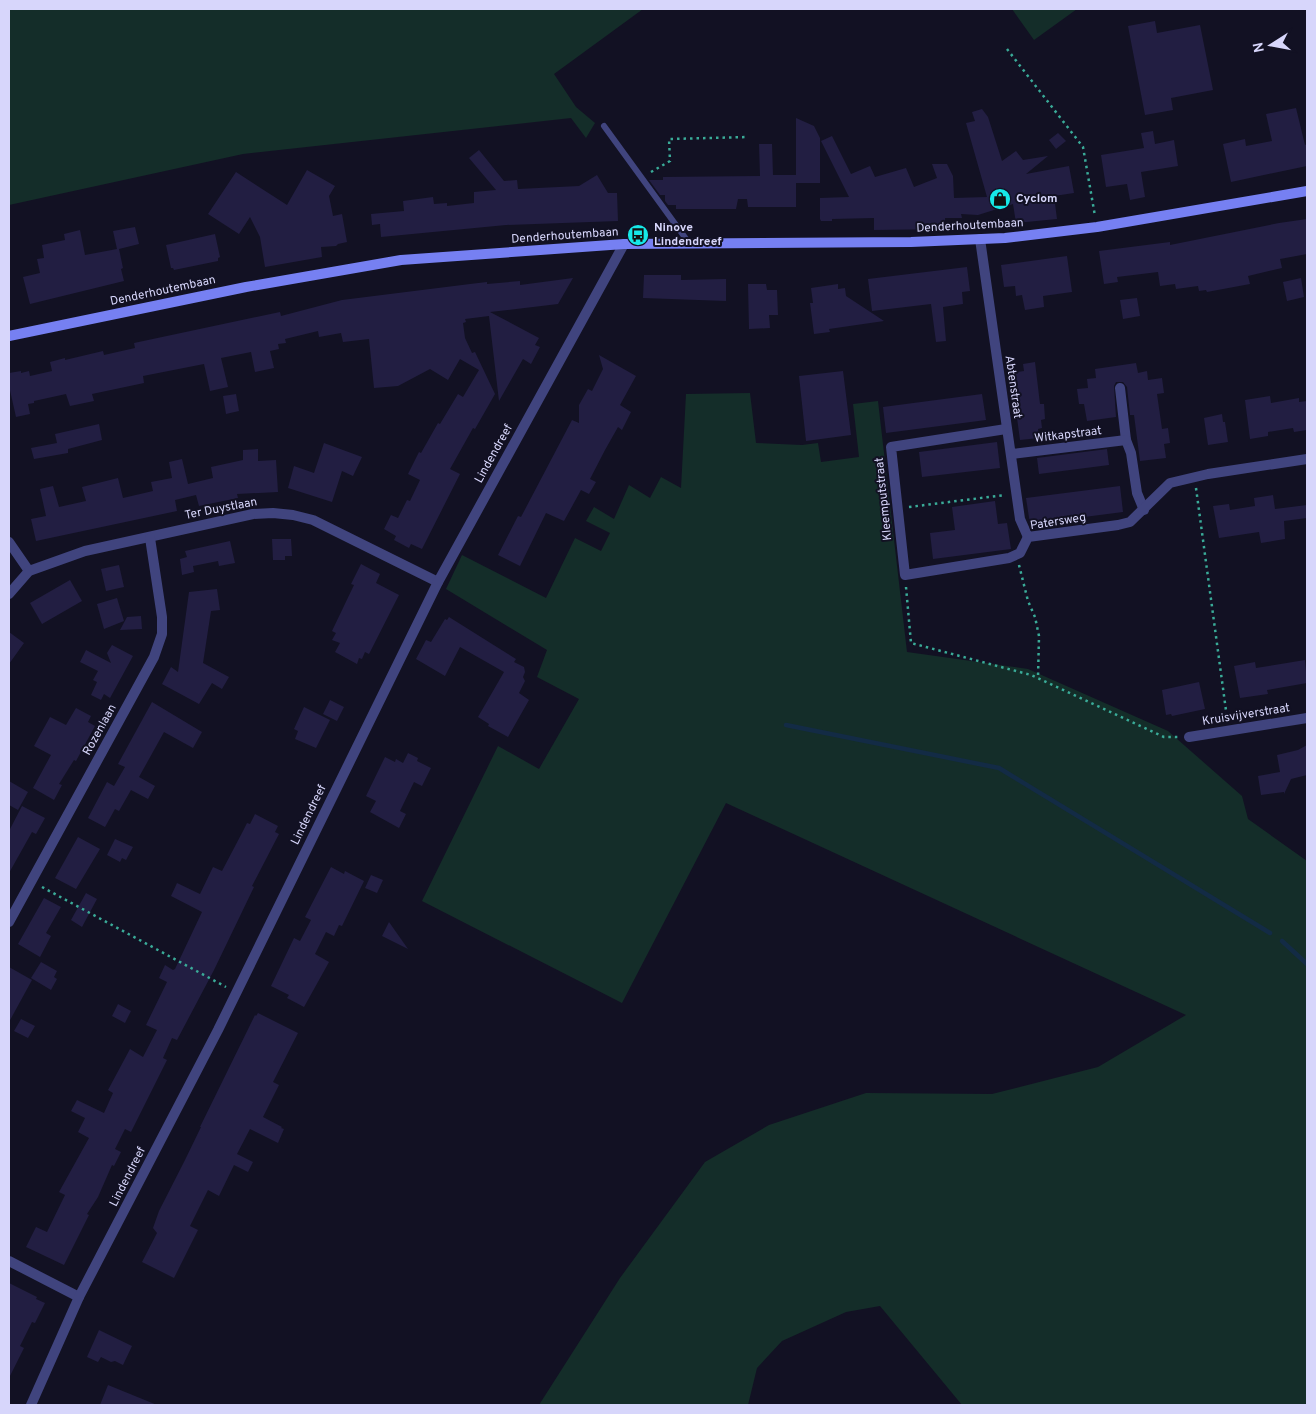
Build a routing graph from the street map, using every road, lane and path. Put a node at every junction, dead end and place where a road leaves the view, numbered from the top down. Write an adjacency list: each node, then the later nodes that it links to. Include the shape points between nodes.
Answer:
1 (1007, 49): 6 (path, via 1082,147)
2 (604, 126): 4 (lane)
3 (748, 137): 4 (path, via 669,139 670,161)
4 (641, 178): 8 (lane)
5 (1307, 191): 6 (street, Denderhoutembaan)
6 (1098, 227): 7 (street, Denderhoutembaan)
7 (980, 239): 8 (street, Denderhoutembaan); 12 (street, Abtenstraat)
8 (689, 243): 9 (street, Denderhoutembaan)
9 (624, 244): 10 (street, Denderhoutembaan, via 401,260 246,287); 26 (street, Lindendreef)
10 (9, 336)
11 (1120, 388): 13 (street)
12 (1006, 429): 14 (street, Abtenstraat); 18 (street, Kleemputstraat, via 891,447)
13 (1126, 440): 14 (street, Witkapstraat); 19 (street, via 1137,493)
14 (1012, 454): 17 (street, Abtenstraat)
15 (1307, 459): 16 (street, Patersweg)
16 (1194, 477): 19 (street, Patersweg, via 1170,483); 30 (path)
17 (1016, 494): 18 (path); 20 (street, Abtenstraat, via 1020,519)
18 (898, 509): 25 (street, Kleemputstraat)
19 (1144, 510): 20 (street, Patersweg, via 1130,522 1118,526)
20 (1028, 537): 23 (street, Patersweg, via 1020,553)
21 (150, 538): 24 (street, Ter Duystlaan, via 85,551); 26 (street, Ter Duystlaan, via 253,514 293,515 332,529); 32 (street, Rozenlaan, via 162,634 154,657)
22 (9, 542): 24 (street)
23 (1014, 556): 25 (street); 28 (path, via 1039,636)
24 (29, 571): 27 (street, Ter Duystlaan)
25 (905, 575): 28 (path, via 912,643)
26 (438, 582): 34 (street, Lindendreef)
27 (9, 594)
28 (1038, 678): 31 (path, via 1164,737)
29 (1307, 718): 30 (street, Kruisvijverstraat)
30 (1228, 731): 31 (street, Kruisvijverstraat)
31 (1189, 737)
32 (32, 882): 33 (street, Rozenlaan); 34 (path)
33 (9, 922)
34 (236, 993): 36 (street, Lindendreef)
35 (9, 1261): 36 (street)
36 (79, 1297): 37 (street, Lindendreef)
37 (31, 1405)

